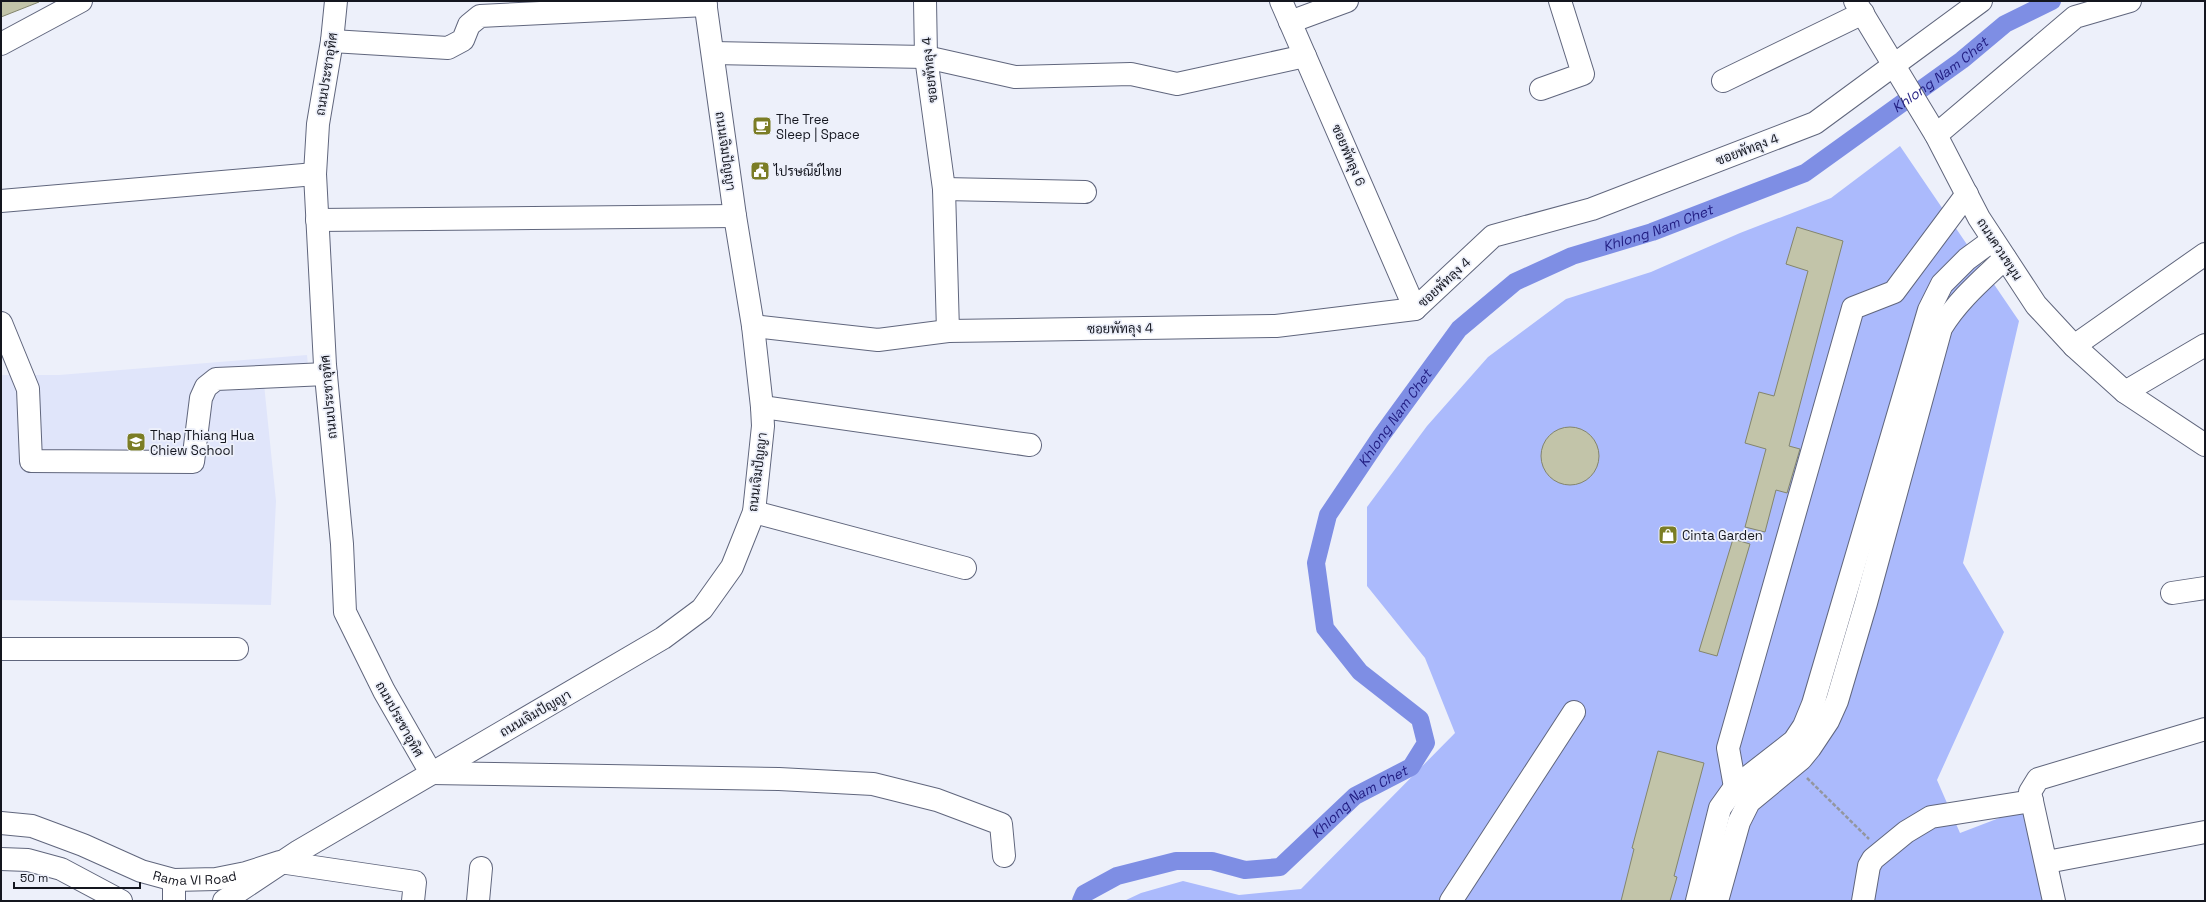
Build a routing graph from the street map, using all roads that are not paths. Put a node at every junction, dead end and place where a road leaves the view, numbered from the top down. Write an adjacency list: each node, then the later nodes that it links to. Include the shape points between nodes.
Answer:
1 (81, 1): 13 (street)
2 (336, 1): 12 (street, ถนนประชาอุทิศ)
3 (925, 1): 16 (street, ซอยพัทลุง 4)
4 (1281, 1): 11 (street, ซอยพัทลุง 6)
5 (1347, 1): 11 (street)
6 (1560, 1): 19 (street, via 1583,74)
7 (1981, 1): 17 (street, ซอยพัทลุง 4)
8 (2130, 1): 20 (street, via 2075,17)
9 (706, 3): 12 (street, via 480,16 469,25 463,40 448,48); 14 (street, ถนนเจิมปัญญา)
10 (1859, 7): 17 (street, ถนนควนขนุน); 18 (street)
11 (1290, 22): 15 (street, ซอยพัทลุง 6)
12 (332, 40): 21 (street, ถนนประชาอุทิศ, via 318,124)
13 (1, 44)
14 (714, 53): 16 (street); 26 (street, ถนนเจิมปัญญา)
15 (1305, 56): 16 (street, via 1177,84 1131,74 1015,77); 31 (street, ซอยพัทลุง 6)
16 (926, 57): 22 (street, ซอยพัทลุง 4)
17 (1895, 64): 20 (street, ถนนควนขนุน); 31 (street, ซอยพัทลุง 4, via 1816,123 1592,209 1493,236)
18 (1723, 81)
19 (1541, 89)
20 (1933, 132): 24 (street, ถนนควนขนุน)
21 (315, 174): 25 (street); 27 (street, ถนนประชาอุทิศ)
22 (944, 189): 23 (street); 35 (street, ซอยพัทลุง 4)
23 (1085, 192)
24 (1966, 194): 28 (street, ถนนควนขนุน); 55 (street, via 1894,292 1854,308 1728,748)
25 (1, 200)
26 (735, 216): 27 (street); 34 (street, ถนนเจิมปัญญา)
27 (317, 220): 38 (street, ถนนประชาอุทิศ)
28 (1993, 240): 30 (street, ถนนควนขนุน); 33 (street, via 1967,259 1942,284)
29 (2205, 254): 37 (street)
30 (2005, 258): 33 (street, via 1950,312); 37 (street, ถนนควนขนุน, via 2036,305)
31 (1415, 309): 35 (street, ซอยพัทลุง 4, via 1276,326)
32 (1, 323): 38 (street, via 28,389 31,461 193,462 201,398 206,387 216,379)
33 (1933, 324): 47 (street); 48 (street)
34 (753, 326): 35 (street, ซอยพัทลุง 4, via 878,340); 40 (street, ถนนเจิมปัญญา)
35 (948, 331)
36 (2205, 345): 39 (street)
37 (2074, 346): 39 (street, ถนนควนขนุน)
38 (326, 374): 54 (street, ถนนประชาอุทิศ, via 342,544 345,612 384,691)
39 (2125, 392): 42 (street, ถนนควนขนุน)
40 (762, 407): 41 (street); 43 (street, ถนนเจิมปัญญา)
41 (1030, 445)
42 (2205, 445)
43 (754, 512): 44 (street); 54 (street, ถนนเจิมปัญญา, via 732,567 702,608 663,638)
44 (965, 568)
45 (2205, 588): 46 (street)
46 (2172, 593)
47 (1844, 600): 48 (street); 53 (street, via 1813,704)
48 (1866, 603): 53 (street, via 1834,708 1810,748)
49 (1, 649): 50 (street)
50 (237, 649)
51 (1574, 712): 69 (street)
52 (2205, 729): 56 (street, via 2038,779 2030,792)
53 (1788, 758): 55 (street); 71 (street, via 1749,802 1739,822)
54 (431, 773): 59 (street, via 780,779 873,784 937,800 1001,824); 61 (street, ถนนเจิมปัญญา)
55 (1735, 787): 70 (street, via 1720,808)
56 (2032, 801): 62 (street); 72 (street, via 1931,817 1906,832 1870,862)
57 (1, 823): 64 (street, Rama VI Road, via 32,826 83,845 141,871)
58 (2205, 832): 62 (street)
59 (1004, 856)
60 (1, 859): 65 (street, via 28,860 61,869)
61 (280, 862): 64 (street, Rama VI Road); 66 (street, Rama VI Road); 67 (street, via 415,882)
62 (2047, 862): 73 (street)
63 (481, 868): 68 (street)
64 (174, 891)
65 (121, 901)
66 (224, 901)
67 (413, 901)
68 (478, 901)
69 (1451, 901)
70 (1697, 901)
71 (1717, 901)
72 (1863, 901)
73 (2054, 901)

